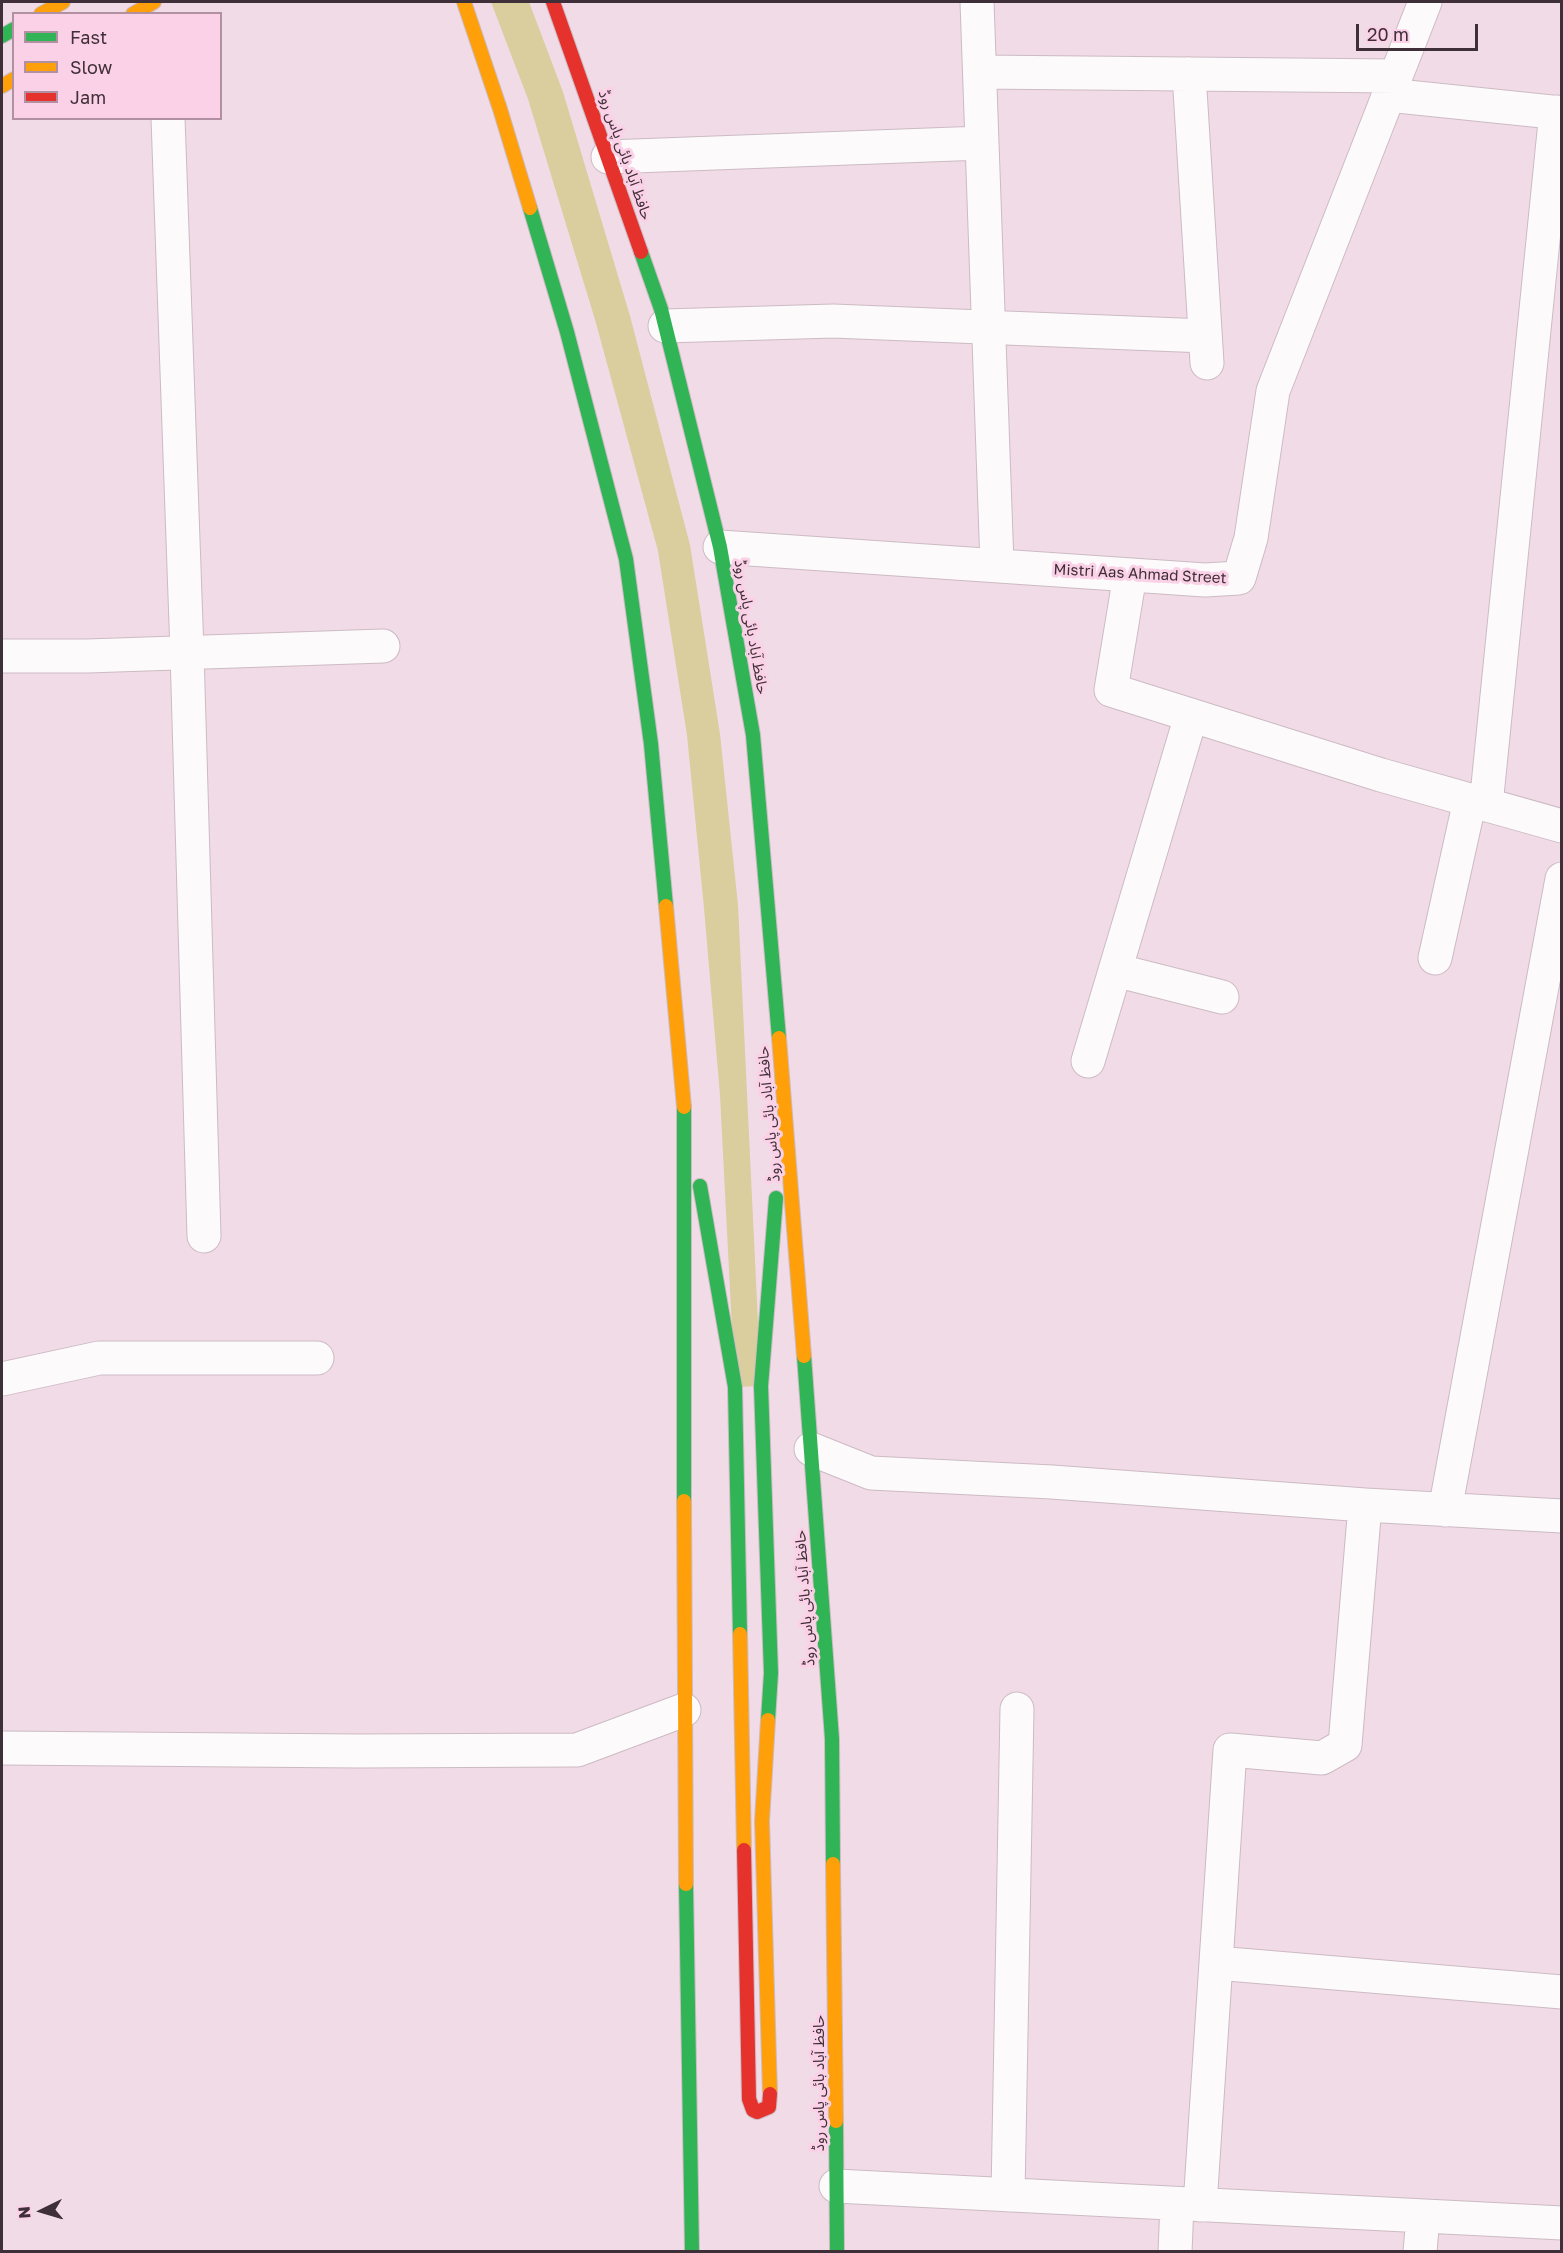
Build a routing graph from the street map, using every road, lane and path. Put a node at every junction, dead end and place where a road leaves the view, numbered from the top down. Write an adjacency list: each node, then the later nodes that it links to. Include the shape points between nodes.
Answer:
1 (63, 2): 7 (main road)
2 (154, 2): 8 (main road)
3 (464, 2): 33 (main road, via 567,332 626,559 651,744)
4 (553, 2): 15 (main road, حافظ آباد بائی پاس روڈ)
5 (977, 2): 9 (street)
6 (1425, 2): 11 (street, Mistri Aas Ahmad Street)
7 (45, 12)
8 (136, 12)
9 (980, 72): 10 (street); 14 (street)
10 (1189, 74): 11 (street); 17 (street, via 1206,349)
11 (1391, 86): 12 (street); 20 (street, Mistri Aas Ahmad Street, via 1273,391 1251,538 1239,578)
12 (1559, 113): 25 (street)
13 (168, 120): 22 (street)
14 (982, 143): 15 (street); 17 (street)
15 (608, 156): 16 (main road, حافظ آباد بائی پاس روڈ)
16 (665, 326): 17 (street, via 833,321); 18 (main road, حافظ آباد بائی پاس روڈ)
17 (989, 328): 19 (street)
18 (720, 547): 19 (street, Mistri Aas Ahmad Street); 32 (main road, حافظ آباد بائی پاس روڈ, via 753,735)
19 (997, 565): 20 (street, Mistri Aas Ahmad Street)
20 (1130, 575): 24 (street, via 1111,690)
21 (383, 646): 22 (street)
22 (187, 652): 23 (street); 34 (street)
23 (2, 656)
24 (1191, 716): 25 (street); 29 (street)
25 (1478, 803): 26 (street); 28 (street)
26 (1562, 826)
27 (1562, 879): 39 (street)
28 (1436, 958)
29 (1115, 970): 30 (street); 31 (street)
30 (1222, 997)
31 (1088, 1061)
32 (784, 1091): 33 (main road, via 761,1386 771,1673 762,1821 770,2100 769,2107 757,2112 749,2099 735,1387); 37 (main road, حافظ آباد بائی پاس روڈ)
33 (684, 1098): 42 (main road)
34 (204, 1236)
35 (317, 1358): 36 (street, via 99,1358)
36 (2, 1379)
37 (811, 1449): 38 (street, via 871,1473); 46 (main road, حافظ آباد بائی پاس روڈ, via 832,1739)
38 (1365, 1505): 39 (street); 44 (street, via 1346,1745 1322,1758 1230,1750)
39 (1445, 1510): 40 (street)
40 (1562, 1516)
41 (1017, 1709): 47 (street)
42 (684, 1710): 43 (street, via 577,1750); 51 (main road)
43 (2, 1748)
44 (1216, 1963): 45 (street); 48 (street)
45 (1562, 1992)
46 (836, 2186): 47 (street); 52 (main road, حافظ آباد بائی پاس روڈ)
47 (1008, 2195): 48 (street)
48 (1188, 2204): 49 (street); 53 (street)
49 (1423, 2216): 50 (street); 54 (street)
50 (1562, 2223)
51 (692, 2252)
52 (837, 2252)
53 (1175, 2252)
54 (1420, 2252)

